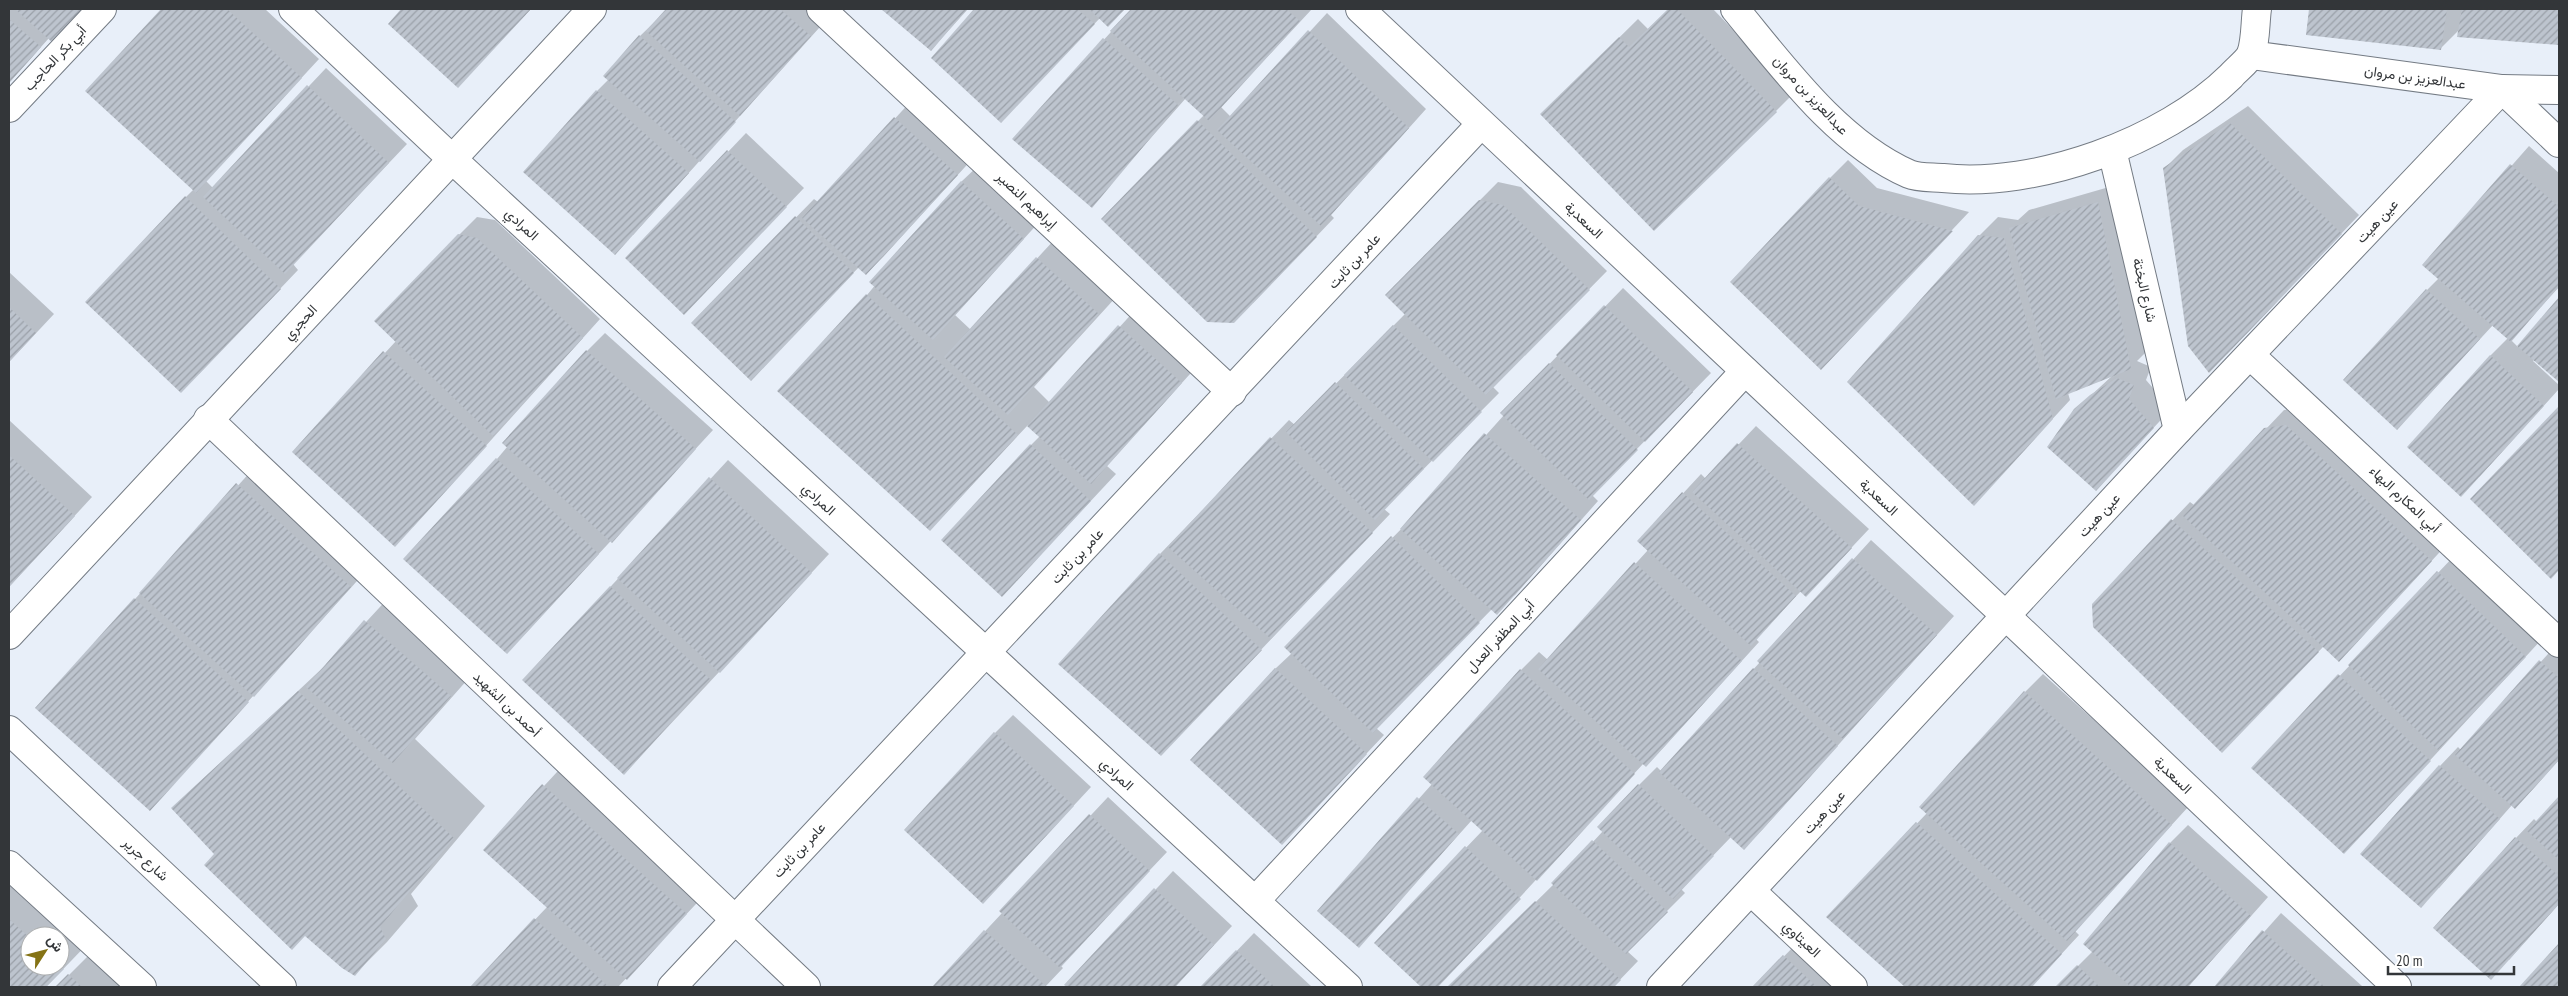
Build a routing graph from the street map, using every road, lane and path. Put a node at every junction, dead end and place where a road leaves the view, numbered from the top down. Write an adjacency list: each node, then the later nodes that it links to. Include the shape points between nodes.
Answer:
1 (102, 9): 11 (street, أبي بكر الحاجب)
2 (293, 9): 15 (street, المرادي)
3 (592, 9): 15 (street, الحجري)
4 (822, 9): 18 (street, إبراهيم النصير)
5 (1360, 9): 12 (street, السعدية)
6 (1735, 9): 14 (street, عبدالعزيز بن مروان, via 1803,91 1854,140 1910,175 1963,180 2014,176 2064,166)
7 (2257, 9): 8 (street)
8 (2251, 55): 9 (street, عبدالعزيز بن مروان); 14 (street, عبدالعزيز بن مروان, via 2215,91 2146,134)
9 (2502, 89): 10 (street); 13 (street); 16 (street, عين هيت)
10 (2559, 90)
11 (9, 108)
12 (1481, 124): 17 (street, السعدية); 18 (street, عامر بن ثابت)
13 (2559, 142)
14 (2112, 150): 20 (street, شارع البختة)
15 (452, 159): 19 (street, الحجري); 24 (street, المرادي)
16 (2251, 356): 20 (street, عين هيت); 23 (street, أبي المكارم البهاء)
17 (1745, 371): 21 (street, السعدية); 28 (street, أبي المظفر العدل)
18 (1232, 392): 24 (street, عامر بن ثابت)
19 (208, 420): 22 (street, الحجري); 29 (street, أحمد بن الشهيد)
20 (2178, 430): 21 (street, عين هيت)
21 (2006, 616): 27 (street, عين هيت); 37 (street, السعدية)
22 (9, 635)
23 (2559, 643)
24 (985, 653): 28 (street, المرادي); 29 (street, عامر بن ثابت)
25 (9, 730): 31 (street, شارع جرير)
26 (9, 865): 30 (street)
27 (1751, 891): 35 (street, عين هيت); 36 (street, العيتاوي)
28 (1255, 901): 34 (street, المرادي)
29 (734, 920): 32 (street, عامر بن ثابت); 33 (street, أحمد بن الشهيد)
30 (142, 987)
31 (282, 987)
32 (672, 987)
33 (806, 987)
34 (1348, 987)
35 (1661, 987)
36 (1853, 987)
37 (2397, 987)

